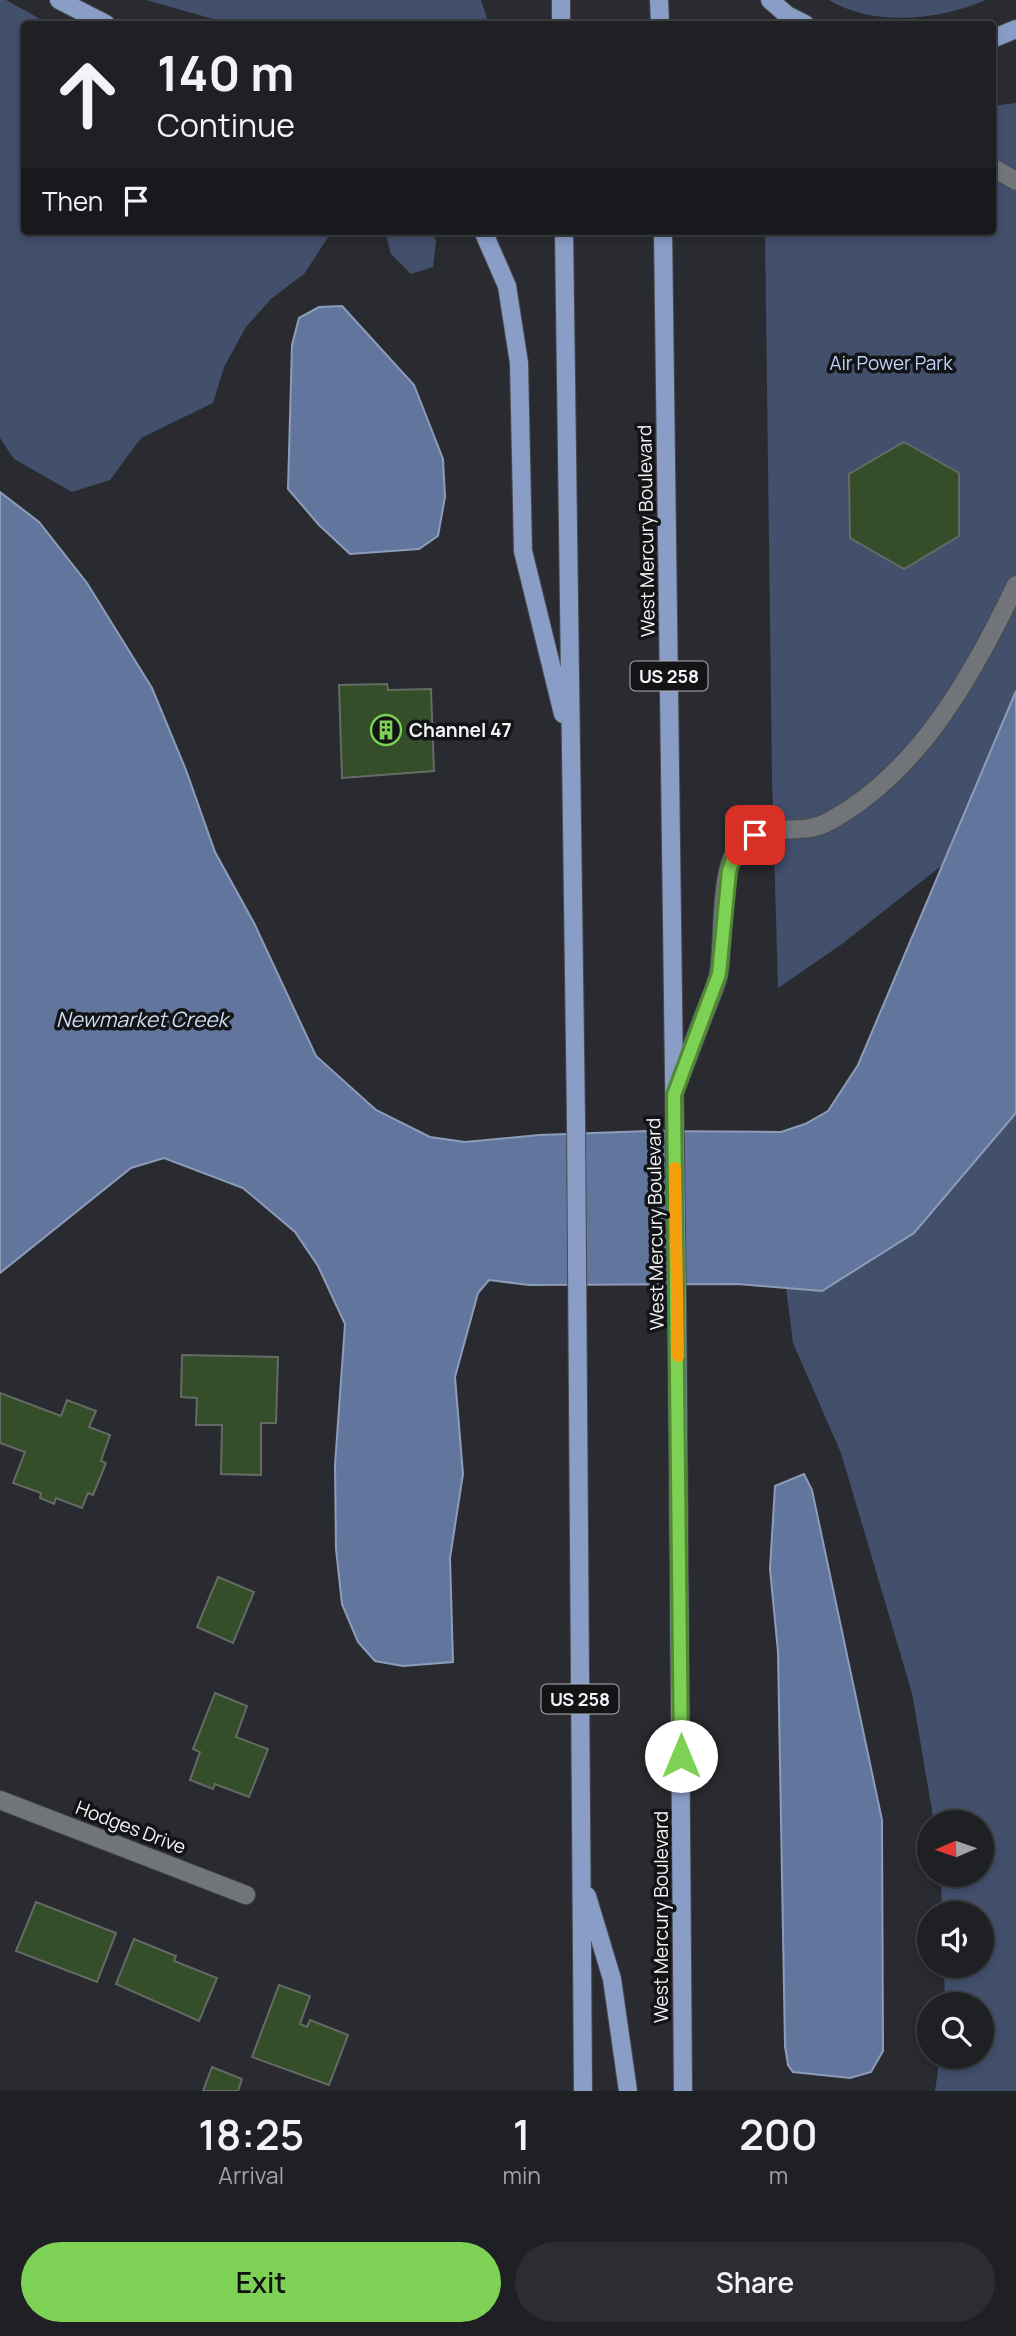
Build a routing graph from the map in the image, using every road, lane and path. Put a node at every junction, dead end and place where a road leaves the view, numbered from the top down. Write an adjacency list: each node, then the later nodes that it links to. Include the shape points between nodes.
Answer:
1 (59, 0): 5 (main road)
2 (561, 0): 6 (main road)
3 (659, 0): 7 (main road)
4 (770, 0): 8 (main road)
5 (100, 21)
6 (561, 21)
7 (660, 21)
8 (799, 21)
9 (1016, 29): 10 (main road)
10 (996, 36)
11 (996, 169): 12 (street)
12 (1016, 181)
13 (485, 235): 17 (main road, via 507,286 519,363 523,551)
14 (564, 235): 17 (main road, US 258)
15 (663, 235): 18 (main road, West Mercury Boulevard / US 258)
16 (1016, 585): 18 (street, via 946,712 888,778 824,825 775,828 737,848 724,904 719,974)
17 (570, 746): 20 (main road, US 258)
18 (674, 1095): 24 (main road, West Mercury Boulevard / US 258)
19 (0, 1800): 21 (street, Hodges Drive)
20 (581, 1876): 22 (main road, US 258); 23 (main road, via 612,1979)
21 (246, 1895)
22 (583, 2091)
23 (628, 2091)
24 (683, 2091)

